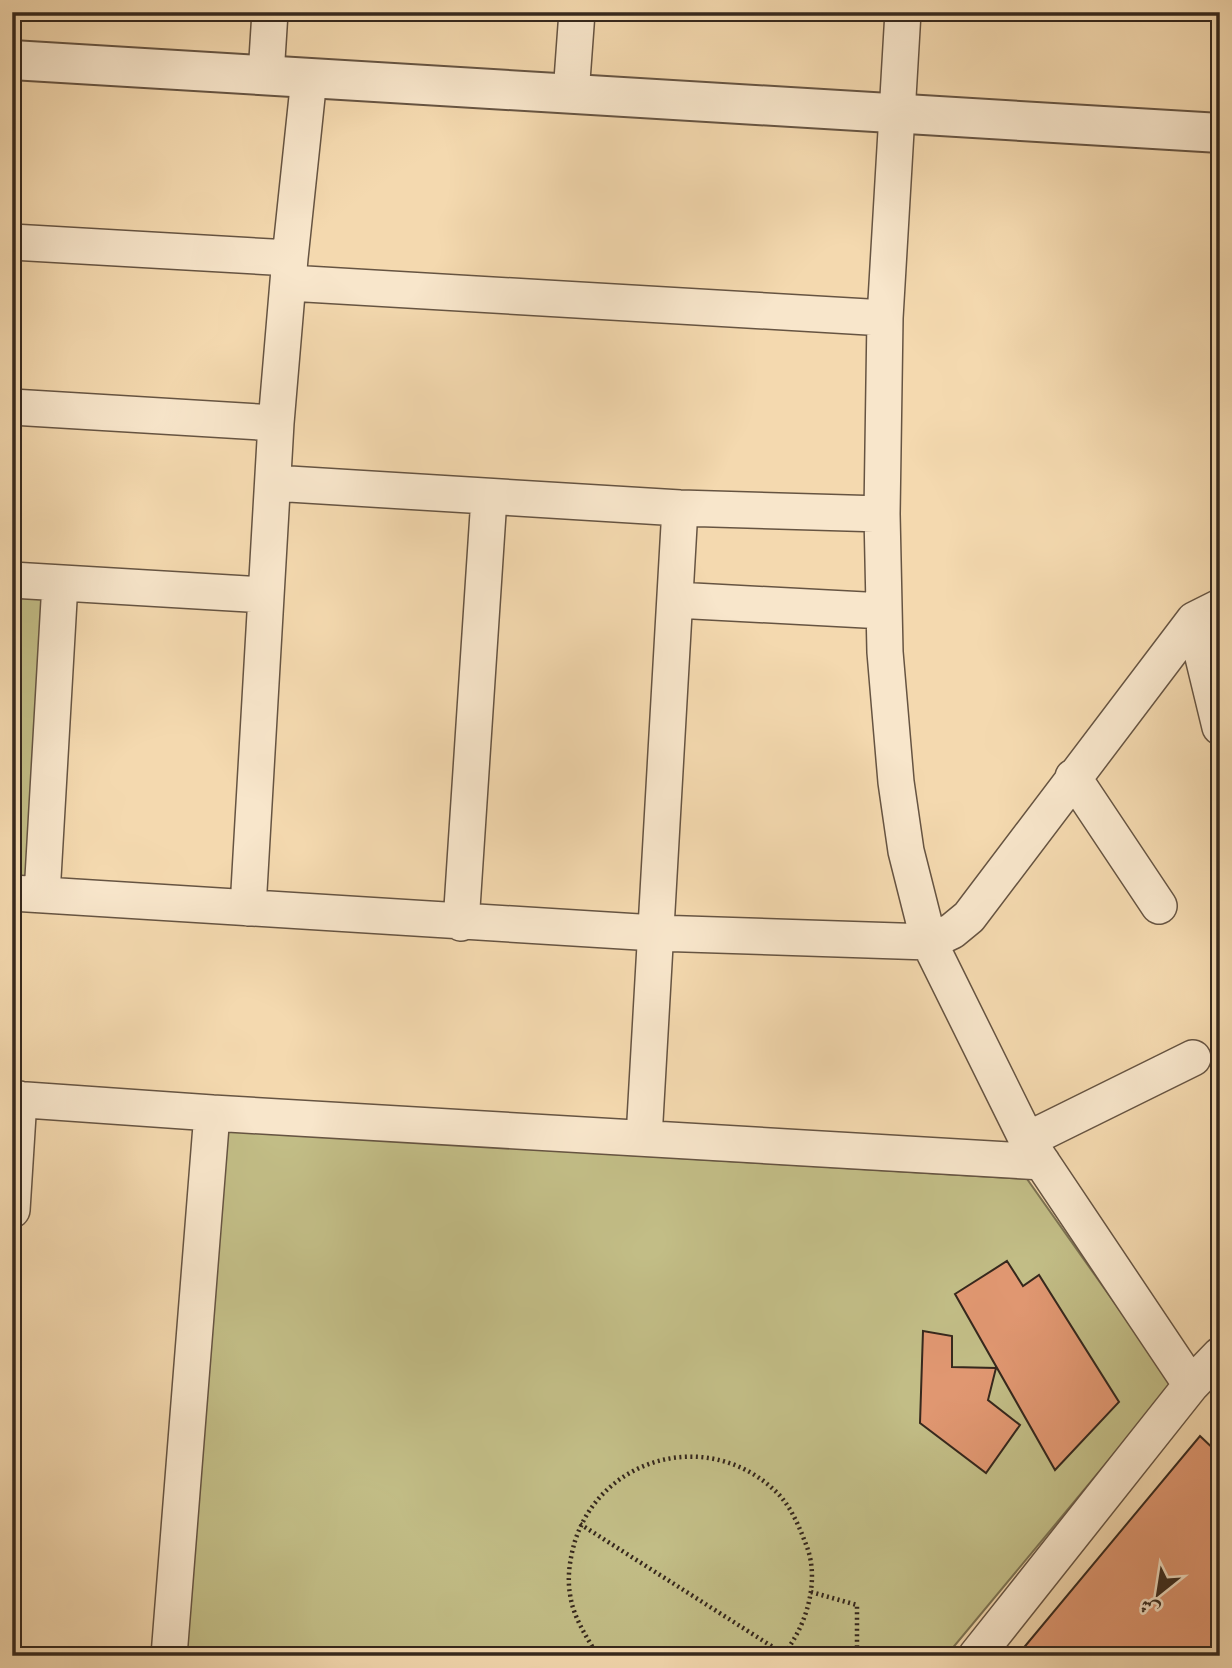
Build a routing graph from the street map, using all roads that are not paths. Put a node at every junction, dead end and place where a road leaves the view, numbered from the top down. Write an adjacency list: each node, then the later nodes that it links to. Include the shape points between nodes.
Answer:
1 (270, 12): 5 (street)
2 (577, 12): 7 (street)
3 (903, 12): 8 (street)
4 (12, 60): 5 (street)
5 (266, 75): 6 (street)
6 (309, 78): 7 (street); 11 (street)
7 (571, 94): 8 (street)
8 (897, 113): 9 (street); 12 (street)
9 (1220, 133)
10 (12, 242): 11 (street)
11 (289, 271): 12 (street); 14 (street)
12 (886, 318): 18 (street)
13 (12, 407): 14 (street)
14 (276, 423): 15 (street)
15 (273, 483): 16 (street); 21 (street)
16 (489, 498): 17 (street); 30 (street)
17 (680, 508): 18 (street); 22 (street)
18 (883, 514): 23 (street)
19 (12, 580): 20 (street)
20 (60, 583): 21 (street); 27 (street)
21 (266, 595): 29 (street)
22 (675, 600): 23 (street); 31 (street)
23 (884, 611): 32 (street, via 895,782)
24 (1207, 613): 25 (street); 26 (street)
25 (1220, 726)
26 (1073, 777): 28 (street); 32 (street, via 969,917)
27 (27, 894): 29 (street)
28 (1159, 906)
29 (248, 908): 30 (street)
30 (461, 923): 31 (street)
31 (656, 933): 32 (street); 36 (street)
32 (929, 943): 37 (street)
33 (1193, 1058): 37 (street)
34 (15, 1099): 35 (street); 38 (street)
35 (212, 1113): 36 (street); 41 (street)
36 (644, 1138): 37 (street)
37 (1034, 1151): 40 (street)
38 (12, 1210)
39 (1220, 1355): 40 (street)
40 (1191, 1385): 42 (street)
41 (169, 1656)
42 (976, 1656)

